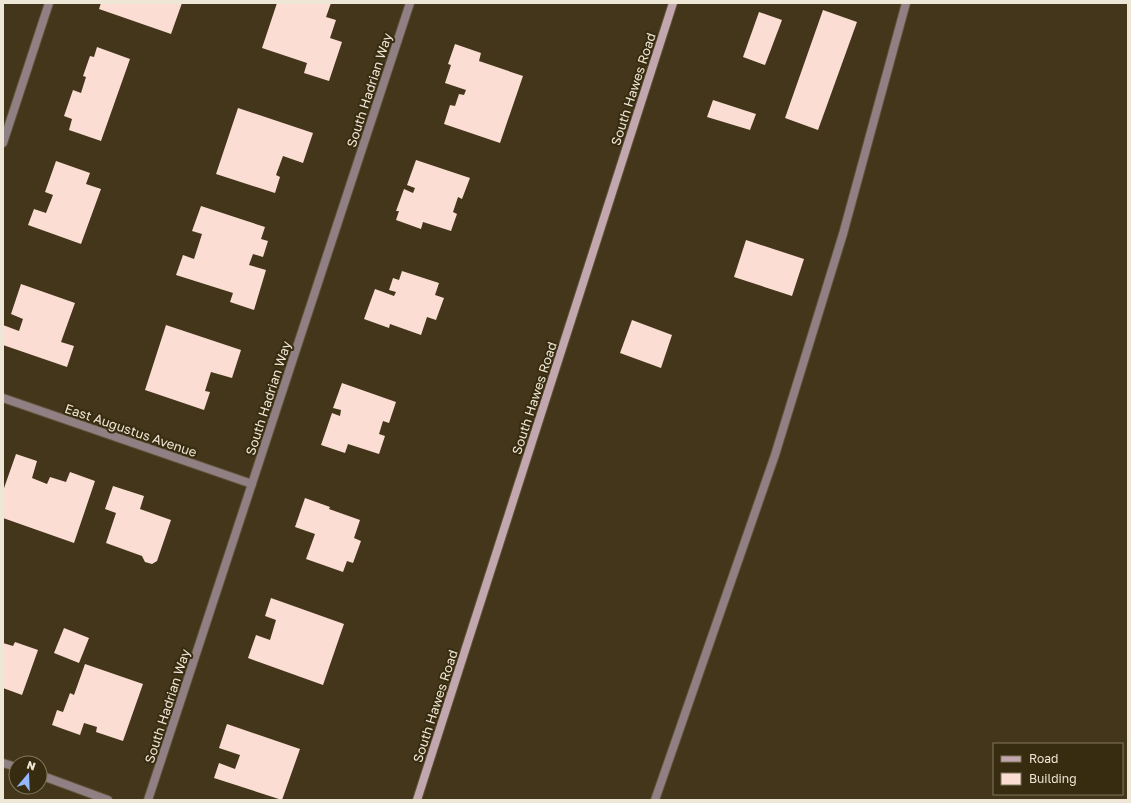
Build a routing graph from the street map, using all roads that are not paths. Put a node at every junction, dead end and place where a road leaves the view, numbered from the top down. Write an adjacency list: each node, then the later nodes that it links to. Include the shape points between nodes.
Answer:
1 (49, 3): 5 (street)
2 (410, 3): 7 (street, South Hadrian Way)
3 (673, 3): 11 (main road, South Hawes Road)
4 (906, 3): 12 (street, via 844,234 775,455)
5 (3, 143)
6 (3, 398): 7 (street, East Augustus Avenue)
7 (252, 484): 10 (street, South Hadrian Way)
8 (48, 778): 9 (street)
9 (108, 800)
10 (148, 800)
11 (417, 800)
12 (655, 800)

